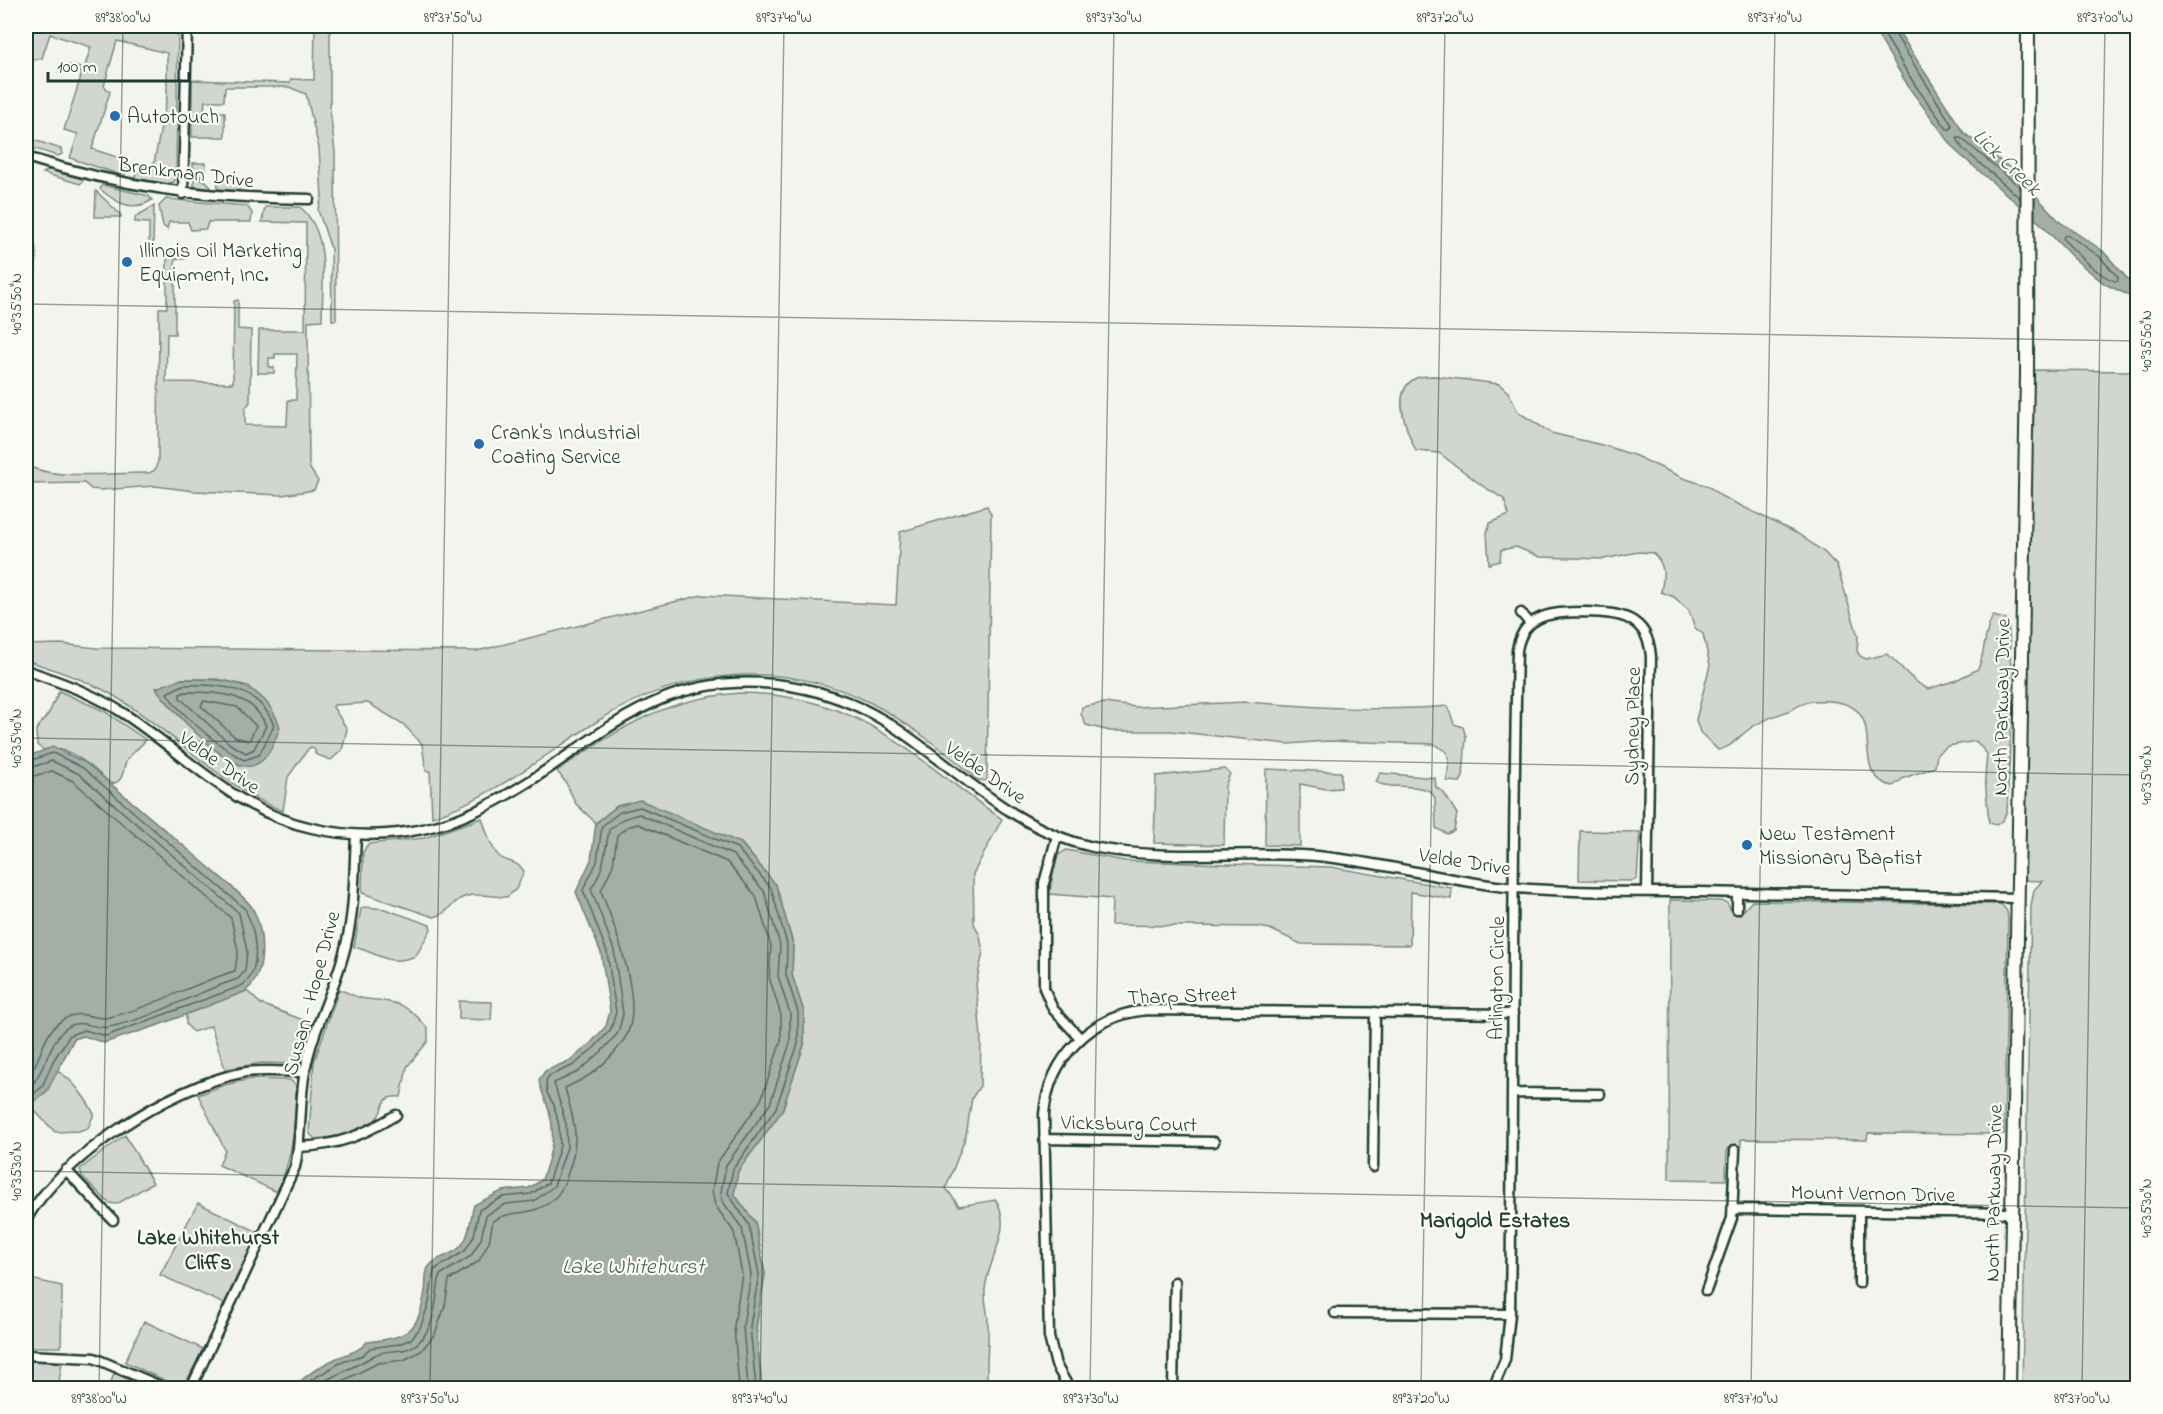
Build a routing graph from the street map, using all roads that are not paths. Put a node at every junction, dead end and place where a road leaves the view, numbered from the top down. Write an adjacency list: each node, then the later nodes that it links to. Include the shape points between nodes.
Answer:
1 (187, 26): 4 (street)
2 (2028, 26): 14 (main road, North Parkway Drive)
3 (26, 157): 4 (street, Brenkman Drive, via 98,178)
4 (183, 194): 5 (street, Brenkman Drive)
5 (309, 200)
6 (1521, 613): 7 (street)
7 (1530, 623): 11 (street, Arlington Circle, via 1517,650); 12 (street, Sydney Place, via 1547,613 1623,615 1640,626 1649,644)
8 (26, 670): 9 (street, Velde Drive, via 81,691 121,712 207,779 253,807 302,826)
9 (356, 835): 10 (street, Velde Drive, via 412,831 454,820 506,795 606,727 648,704 705,687 752,683 804,689 856,706 912,740 1008,812); 19 (street, Susan - Hope Drive, via 346,945)
10 (1057, 836): 11 (street, Velde Drive, via 1087,846 1128,852 1329,858); 18 (street, via 1044,883 1044,988 1053,1009)
11 (1515, 888): 12 (street, Velde Drive); 17 (street, Arlington Circle)
12 (1647, 891): 13 (street, Velde Drive)
13 (1737, 893): 14 (street, Velde Drive); 15 (street)
14 (2018, 898): 31 (main road, North Parkway Drive)
15 (1737, 909)
16 (1375, 1012): 17 (street, Tharp Street); 18 (street, Tharp Street, via 1147,1010 1108,1019); 27 (street)
17 (1514, 1014): 20 (street, Arlington Circle)
18 (1080, 1038): 23 (street, Tharp Street, via 1060,1063 1049,1088)
19 (305, 1072): 25 (street, Susan - Hope Drive); 28 (street, via 241,1073 196,1088 130,1123)
20 (1513, 1093): 21 (street); 38 (street, Arlington Circle)
21 (1600, 1094)
22 (396, 1115): 25 (street, via 350,1140)
23 (1044, 1139): 24 (street, Vicksburg Court); 42 (street, Tharp Street, via 1048,1336 1056,1365)
24 (1214, 1142)
25 (299, 1147): 41 (street, Susan - Hope Drive, via 288,1185)
26 (1735, 1150): 29 (street)
27 (1372, 1167)
28 (66, 1170): 32 (street); 33 (street)
29 (1734, 1209): 30 (street, Mount Vernon Drive); 36 (street)
30 (1859, 1211): 31 (street, Mount Vernon Drive); 35 (street)
31 (2013, 1213): 45 (main road, North Parkway Drive)
32 (26, 1220)
33 (113, 1220)
34 (1175, 1282): 43 (street)
35 (1859, 1283)
36 (1706, 1291)
37 (1335, 1312): 38 (street)
38 (1510, 1314): 44 (street, Arlington Circle, via 1505,1360)
39 (26, 1355): 40 (street, via 94,1358)
40 (165, 1389)
41 (192, 1389)
42 (1069, 1389)
43 (1173, 1389)
44 (1493, 1389)
45 (2010, 1389)

